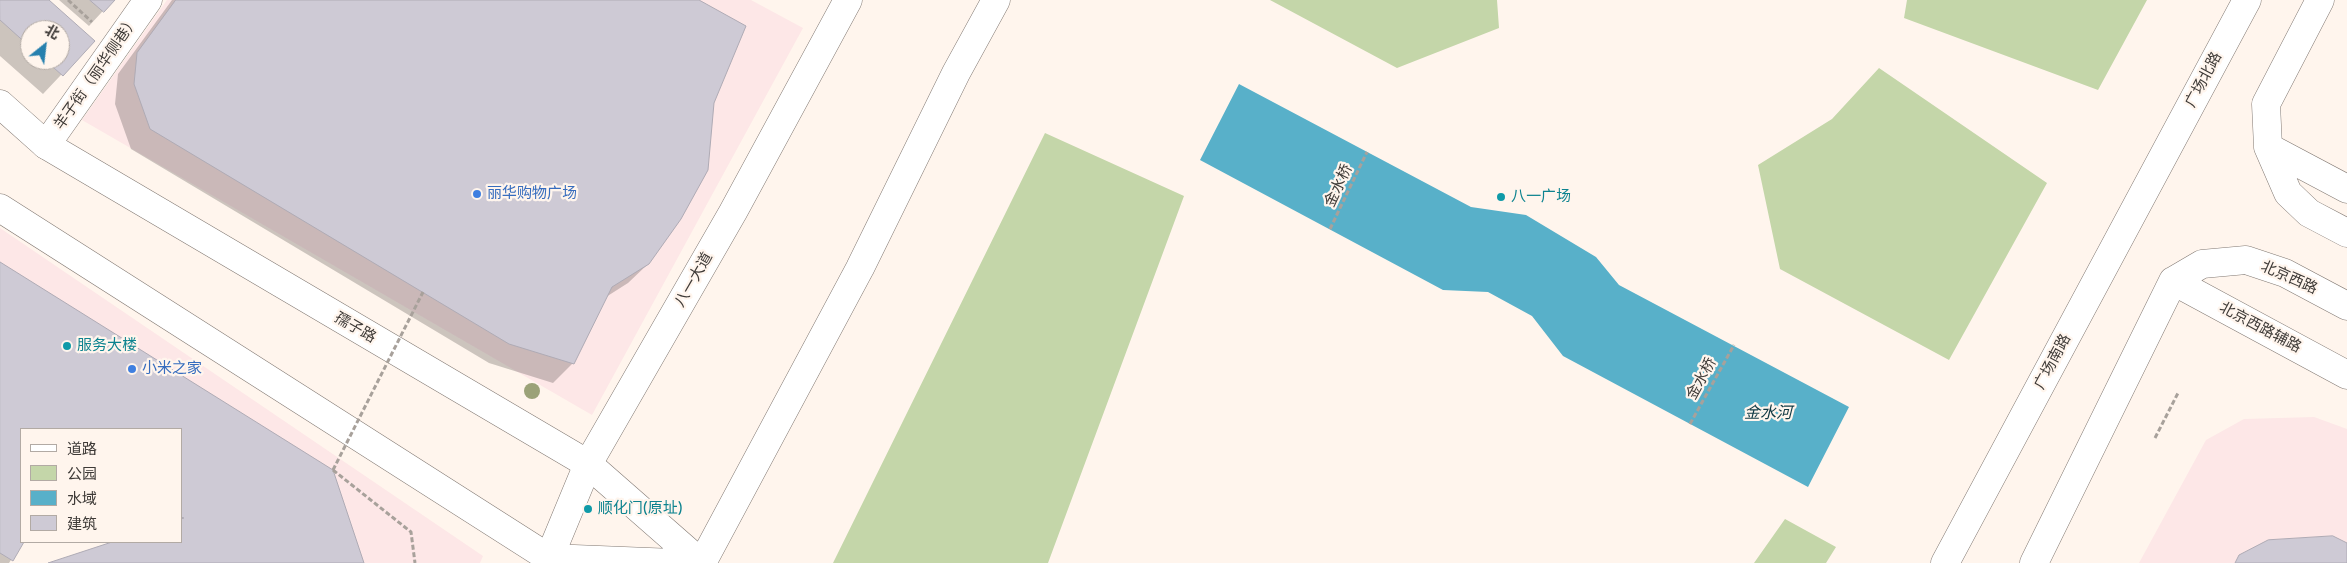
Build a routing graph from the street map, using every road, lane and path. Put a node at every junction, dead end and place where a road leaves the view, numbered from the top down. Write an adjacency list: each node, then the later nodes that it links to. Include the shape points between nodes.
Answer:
1 (68, 0): 7 (path)
2 (148, 0): 9 (main road, 羊子街（丽华侧巷）)
3 (996, 0): 29 (main road, via 956,73 860,268)
4 (2247, 0): 12 (main road, 广场北路)
5 (2320, 0): 10 (main road, via 2266,104)
6 (842, 2): 25 (main road, 八一大道, via 733,212)
7 (91, 21)
8 (0, 104): 9 (main road, 孺子路)
9 (46, 145): 25 (main road, 孺子路)
10 (2268, 147): 13 (main road); 16 (main road, via 2288,192 2309,213)
11 (1367, 152): 15 (path, 金水桥)
12 (2160, 160): 30 (main road, 广场南路)
13 (2347, 189)
14 (0, 208): 26 (main road)
15 (1330, 229)
16 (2347, 234)
17 (2174, 281): 19 (main road, 北京西路, via 2202,264 2246,260 2285,272); 21 (main road, 北京西路辅路); 31 (main road)
18 (423, 292): 27 (path, bridge, via 334,470 411,532)
19 (2347, 306)
20 (1734, 345): 23 (path, 金水桥)
21 (2347, 375)
22 (2178, 393): 24 (path)
23 (1690, 424)
24 (2155, 438)
25 (588, 464): 26 (main road, 八一大道); 29 (main road, 孺子路)
26 (547, 561): 28 (main road)
27 (415, 563)
28 (674, 563)
29 (702, 563)
30 (1945, 563)
31 (2034, 563)

